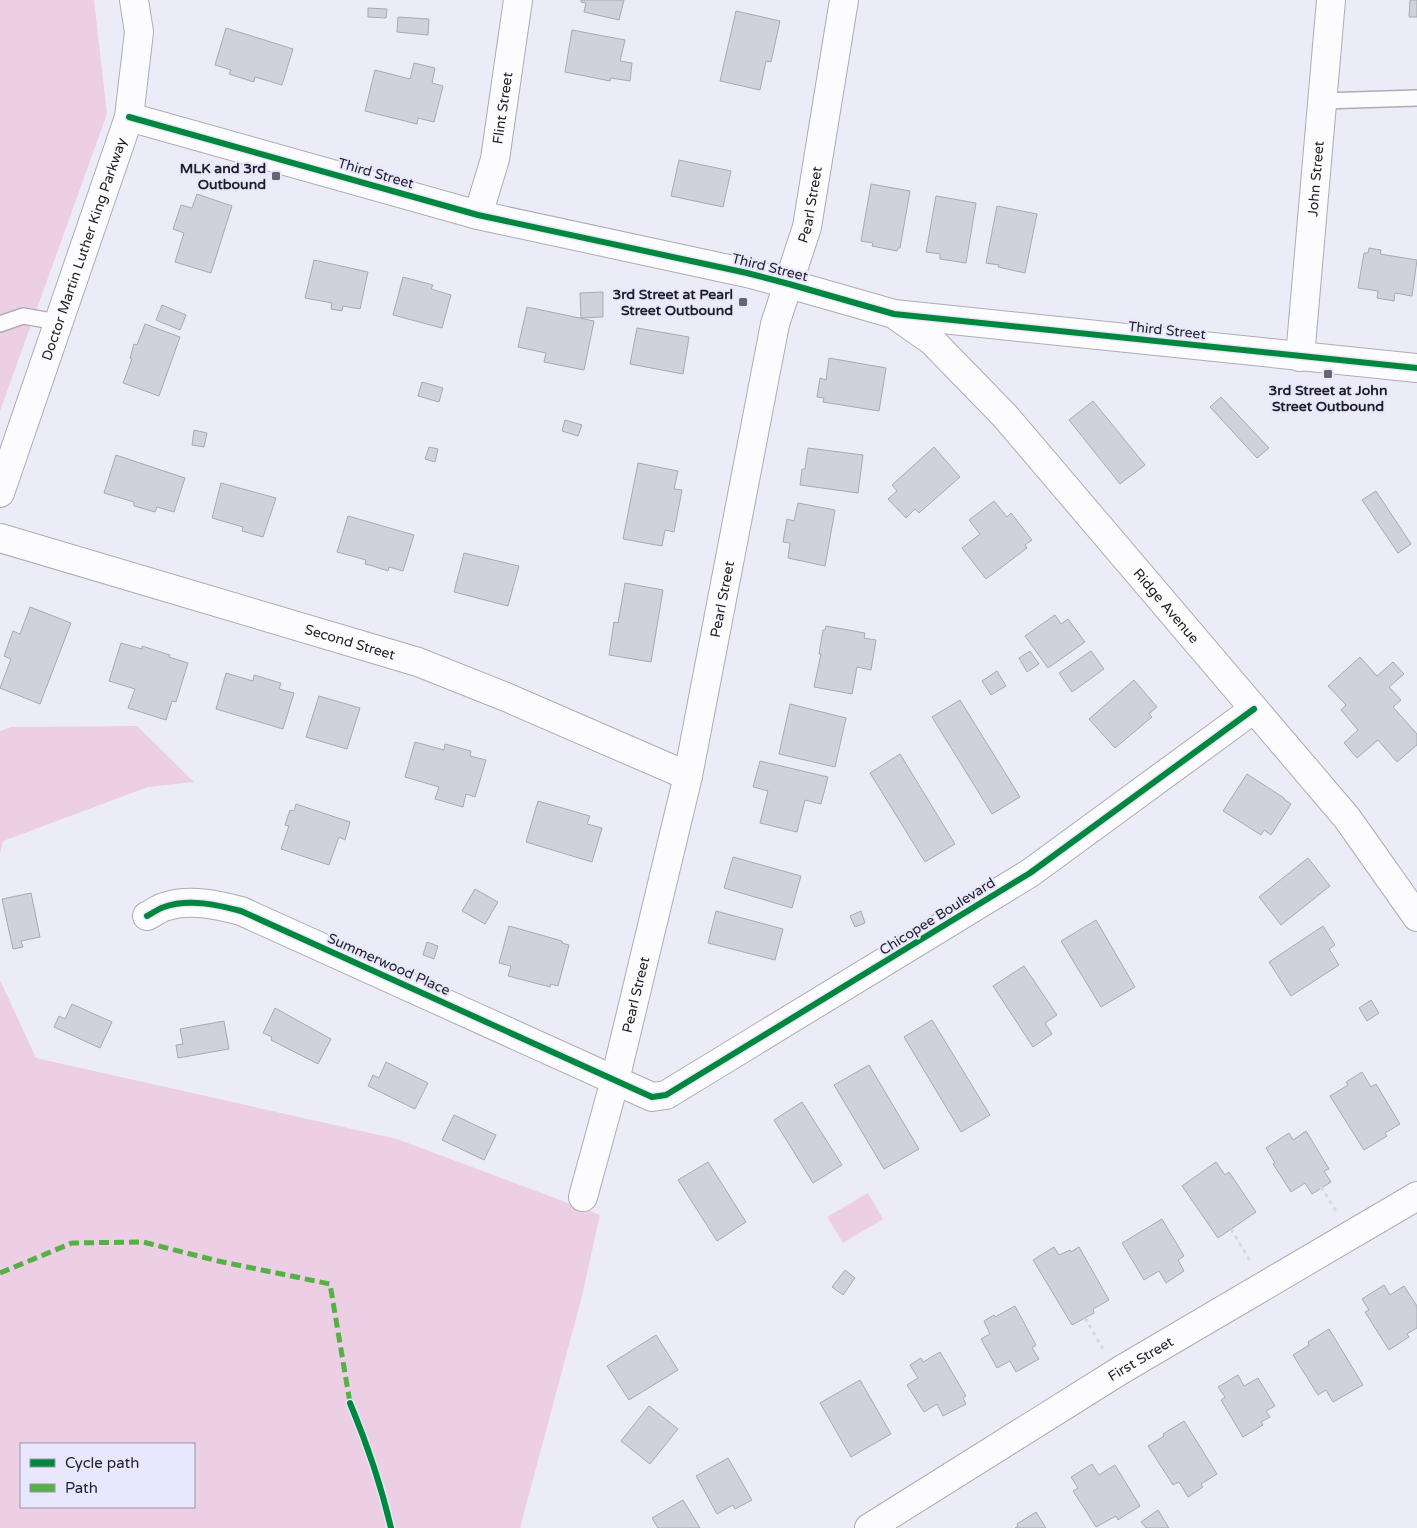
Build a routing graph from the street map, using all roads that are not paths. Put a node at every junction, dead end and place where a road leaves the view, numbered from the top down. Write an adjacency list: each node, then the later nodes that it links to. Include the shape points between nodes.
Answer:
1 (134, 0): 7 (street, Doctor Martin Luther King Parkway, via 139,32)
2 (518, 0): 8 (street, Flint Street, via 495,159)
3 (844, 0): 9 (street, Pearl Street, via 806,227)
4 (1331, 0): 6 (street, John Street)
5 (1417, 98): 6 (lane)
6 (1322, 101): 13 (street, John Street)
7 (129, 117): 8 (street, Third Street); 11 (street, Doctor Martin Luther King Parkway)
8 (478, 215): 9 (street, Third Street)
9 (790, 284): 10 (street, Third Street); 18 (street, Pearl Street, via 775,324)
10 (894, 314): 13 (street, Third Street); 17 (street, Ridge Avenue, via 932,341 1005,416)
11 (58, 322): 12 (lane, via 23,316); 15 (street, Doctor Martin Luther King Parkway)
12 (0, 324)
13 (1300, 357): 14 (street, Third Street)
14 (1417, 368)
15 (1, 488)
16 (0, 538): 18 (street, Second Street, via 418,662)
17 (1254, 710): 20 (street, Ridge Avenue, via 1347,818); 21 (street, Chicopee Boulevard, via 1030,873 681,1088 666,1096 652,1096)
18 (688, 776): 21 (street, Pearl Street)
19 (147, 916): 21 (street, Summerwood Place, via 166,906 187,904 214,904 241,911)
20 (1417, 917)
21 (615, 1080): 23 (street, Pearl Street)
22 (1417, 1196): 24 (street, First Street, via 1121,1370)
23 (583, 1197)
24 (869, 1528)

